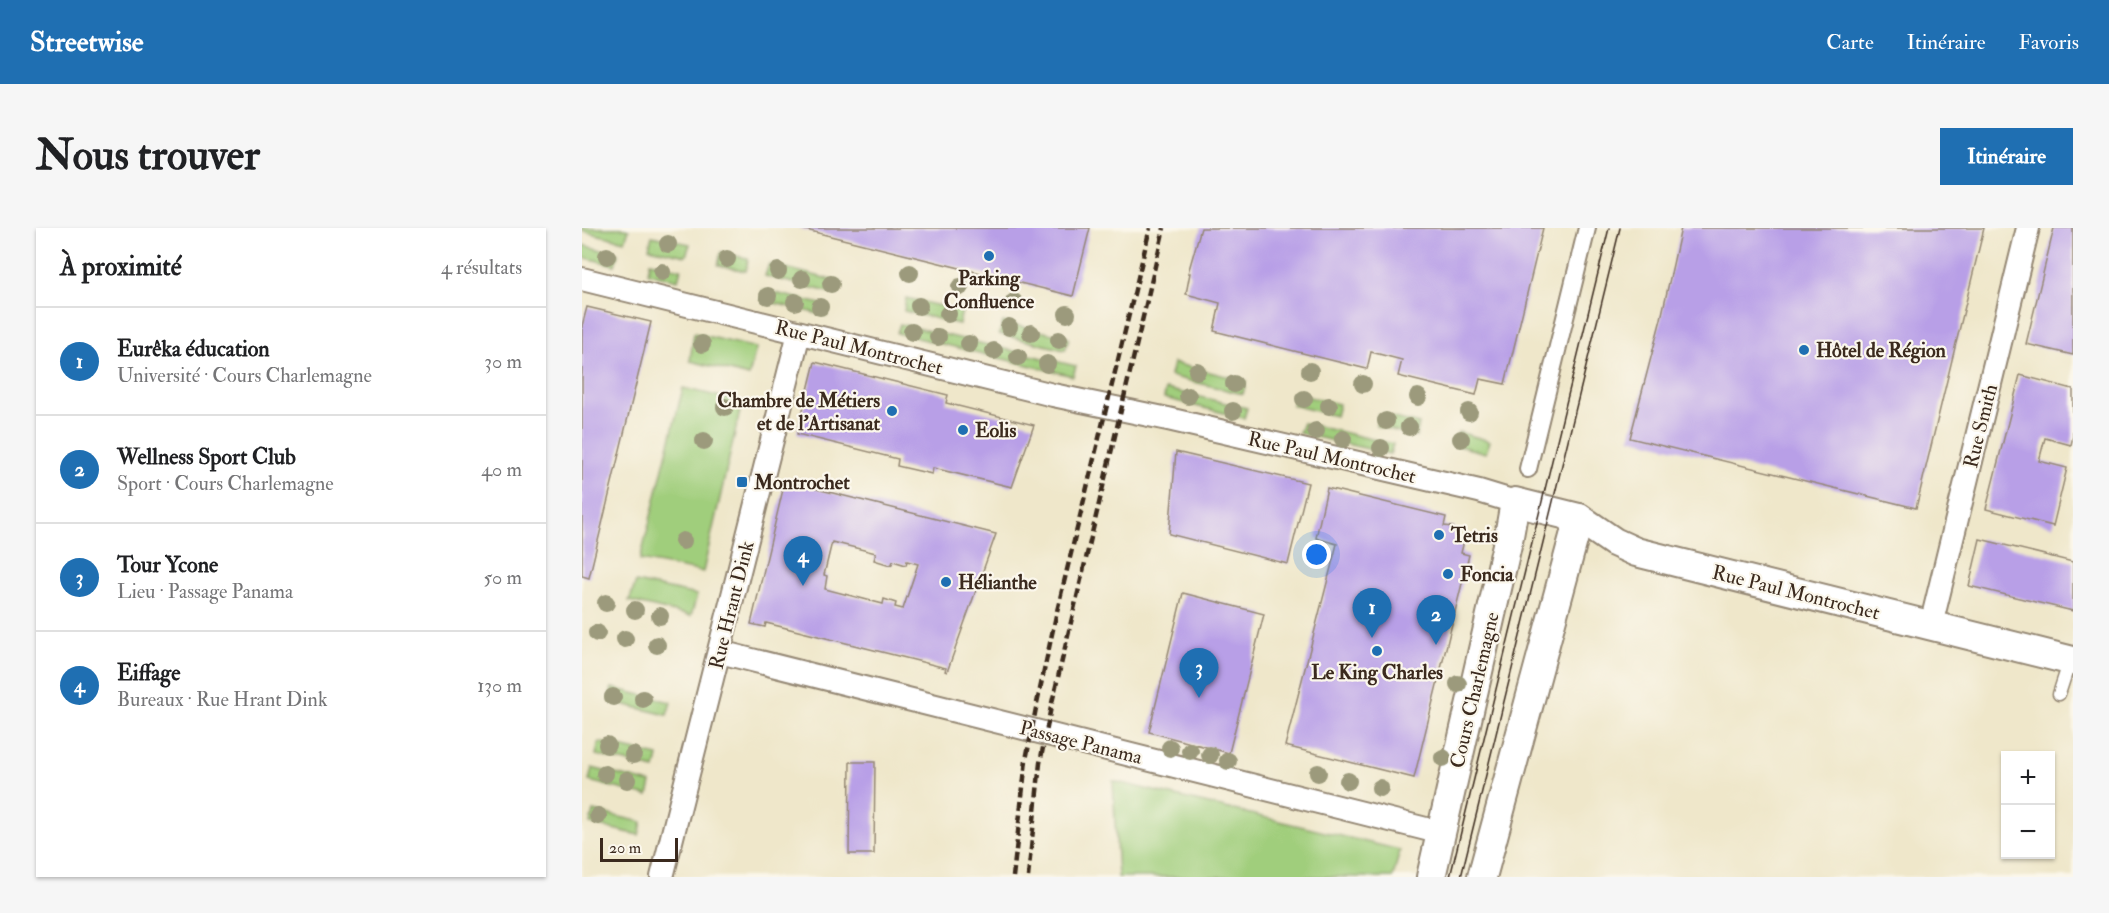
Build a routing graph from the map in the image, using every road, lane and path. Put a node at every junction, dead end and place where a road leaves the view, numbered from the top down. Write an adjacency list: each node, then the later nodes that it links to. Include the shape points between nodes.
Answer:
1 (1587, 228): 5 (street)
2 (2028, 228): 8 (street, Rue Smith)
3 (582, 279): 4 (street, Rue Paul Montrochet)
4 (799, 333): 6 (street, Rue Paul Montrochet); 9 (street, Rue Hrant Dink)
5 (1528, 469)
6 (1515, 501): 7 (street, Rue Paul Montrochet); 12 (street, Cours Charlemagne)
7 (1579, 518): 8 (street, Rue Paul Montrochet, via 1636,552); 15 (street)
8 (1931, 625): 10 (street, Rue Paul Montrochet)
9 (720, 652): 12 (street, Passage Panama); 13 (street, Rue Hrant Dink)
10 (2071, 660): 11 (lane)
11 (2059, 694)
12 (1442, 833): 14 (street, Cours Charlemagne)
13 (663, 877)
14 (1431, 877)
15 (1482, 877)

